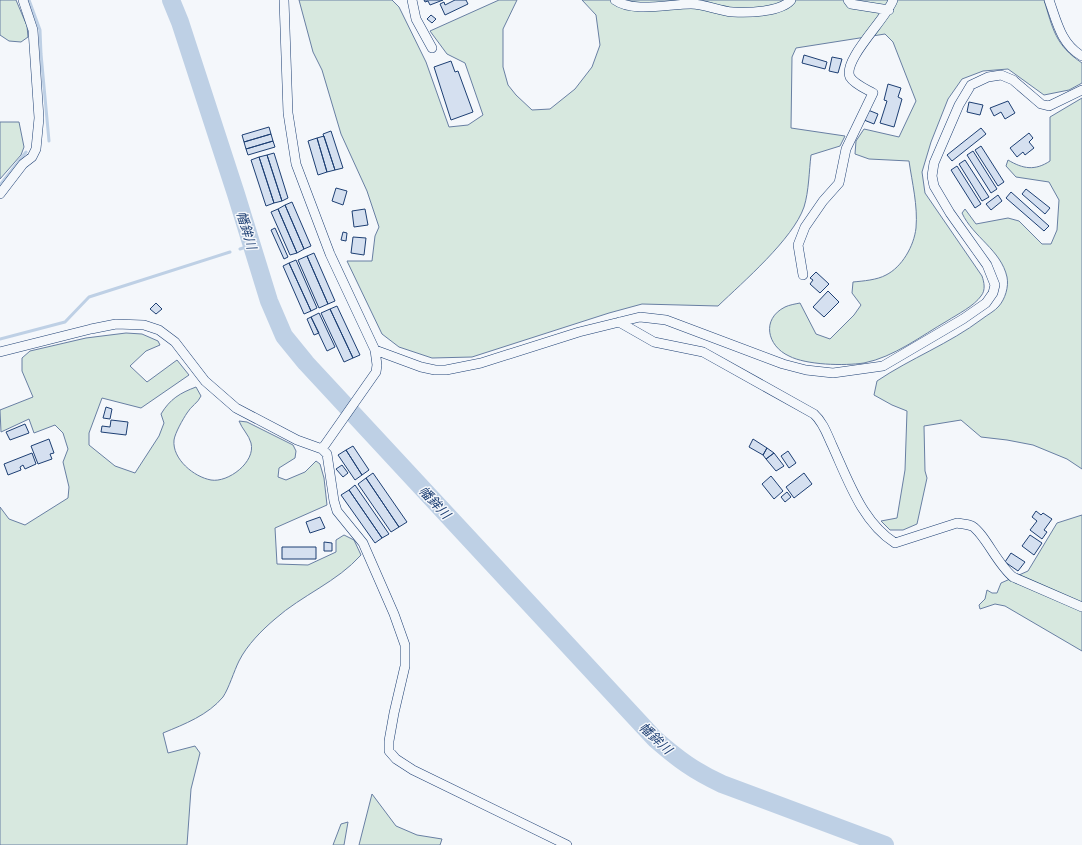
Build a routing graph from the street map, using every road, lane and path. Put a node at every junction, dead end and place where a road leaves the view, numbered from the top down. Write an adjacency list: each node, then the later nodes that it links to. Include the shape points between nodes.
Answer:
1 (23, 0): 13 (street, via 34,36 39,118 36,149)
2 (284, 0): 16 (street, via 288,106 296,164 330,254)
3 (412, 0): 10 (street, via 416,18)
4 (615, 0): 5 (street, via 620,4 638,6 692,4 733,12 777,10)
5 (791, 0)
6 (848, 0): 9 (street, via 851,4)
7 (892, 0): 9 (street)
8 (1050, 0): 11 (street, via 1064,40)
9 (889, 10): 14 (street, via 856,52 849,69 850,76 855,82 873,93 846,149 839,183 805,227 798,245)
10 (432, 48)
11 (1082, 56)
12 (1082, 90): 15 (street, via 1049,106 1041,104 1013,80 1001,75 988,77 971,85 959,105 934,163 932,176 934,186 950,214 987,265 995,285 994,293 986,303 896,360 883,366 862,370 833,373 806,370 783,364 666,320 640,317)
13 (0, 194)
14 (803, 275)
15 (619, 322): 16 (street, via 481,363 446,370 421,367); 19 (street, via 654,342 703,352 814,414 823,425 847,480 864,509 878,529 895,543 957,523 967,524 978,532 1005,570 1013,577)
16 (375, 350): 18 (street, via 378,365 376,372)
17 (0, 352): 18 (street, via 90,328 116,324 144,325 159,330 175,342 205,380 236,408 297,440)
18 (322, 449): 20 (street, via 327,454 337,511 363,544 405,644 405,666 394,713 389,751 396,759 414,770)
19 (1082, 606)
20 (567, 845)

